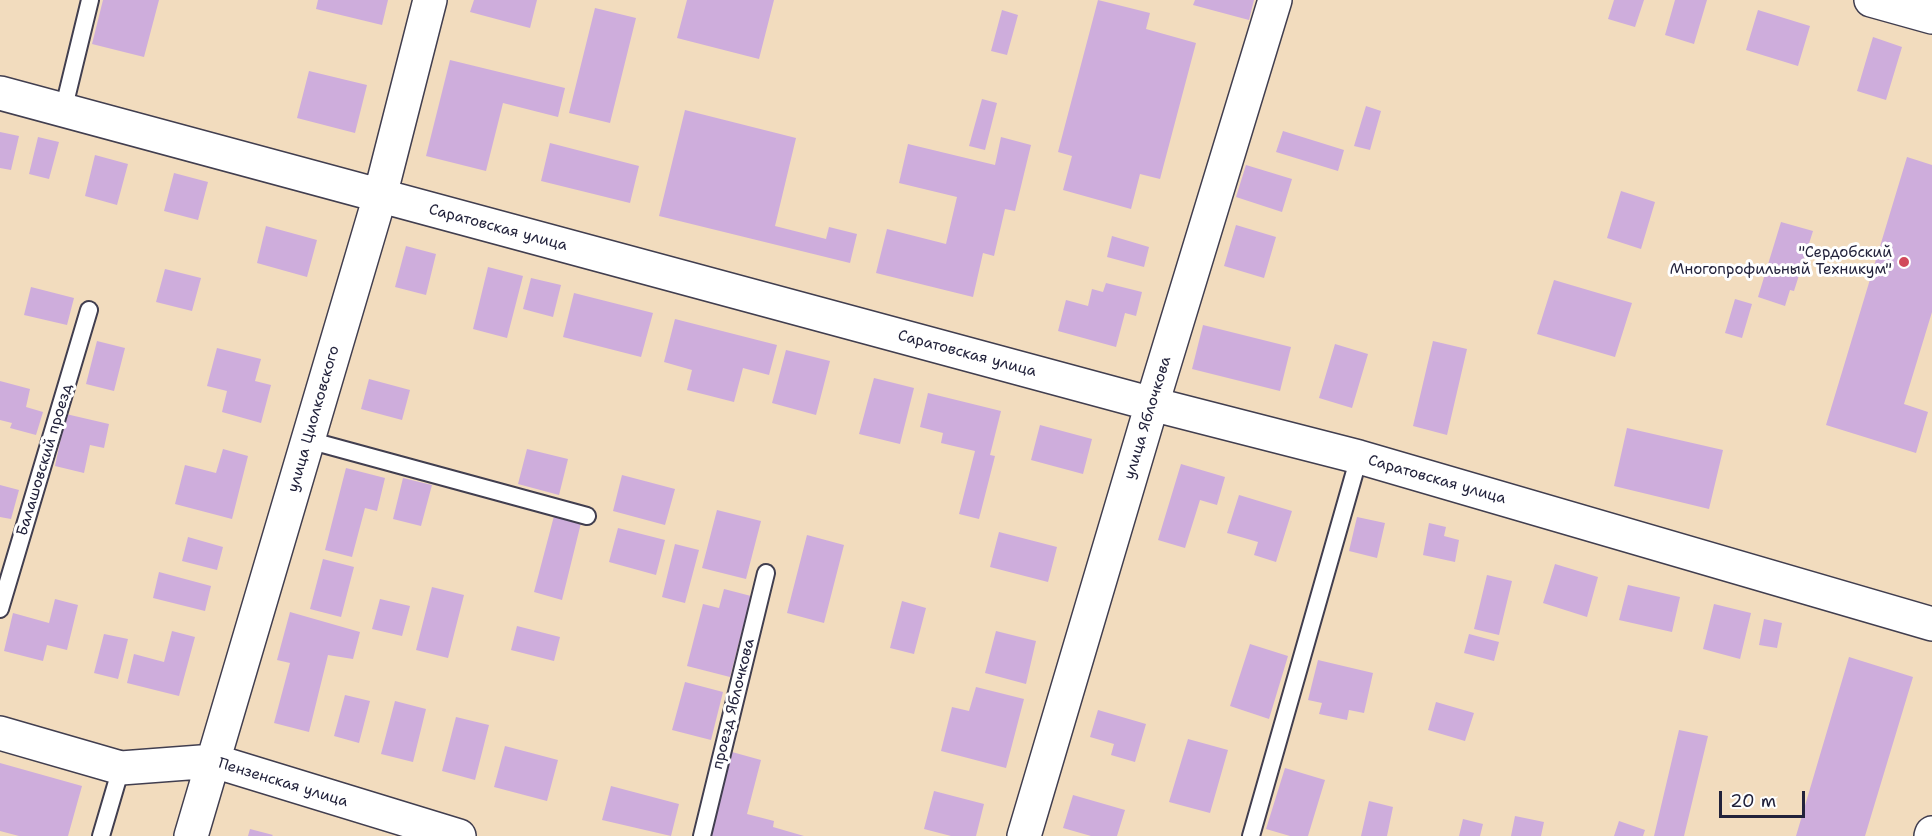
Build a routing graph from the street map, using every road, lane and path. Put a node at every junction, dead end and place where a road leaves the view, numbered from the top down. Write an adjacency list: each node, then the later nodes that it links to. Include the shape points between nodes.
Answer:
1 (90, 0): 7 (lane)
2 (429, 0): 8 (street, улица Циолковского)
3 (1275, 0): 10 (street, улица Яблочкова)
4 (1871, 0): 5 (street)
5 (1932, 17)
6 (0, 93): 7 (street, Саратовская улица)
7 (63, 111): 8 (street, Саратовская улица)
8 (380, 196): 10 (street, Саратовская улица); 11 (street, улица Циолковского)
9 (89, 310): 15 (lane, Балашовский проезд)
10 (1152, 404): 12 (street, Саратовская улица); 24 (street, улица Яблочкова)
11 (308, 440): 13 (lane); 18 (street, улица Циолковского)
12 (1359, 457): 16 (street, Саратовская улица); 25 (lane)
13 (587, 516)
14 (766, 573): 23 (lane, проезд Яблочкова)
15 (0, 609)
16 (1932, 624)
17 (0, 733): 19 (street, Пензенская улица)
18 (214, 761): 19 (street, Пензенская улица); 21 (street, улица Циолковского); 22 (street, Пензенская улица)
19 (121, 768): 20 (lane)
20 (101, 836)
21 (191, 836)
22 (459, 836)
23 (702, 836)
24 (1024, 836)
25 (1251, 836)

